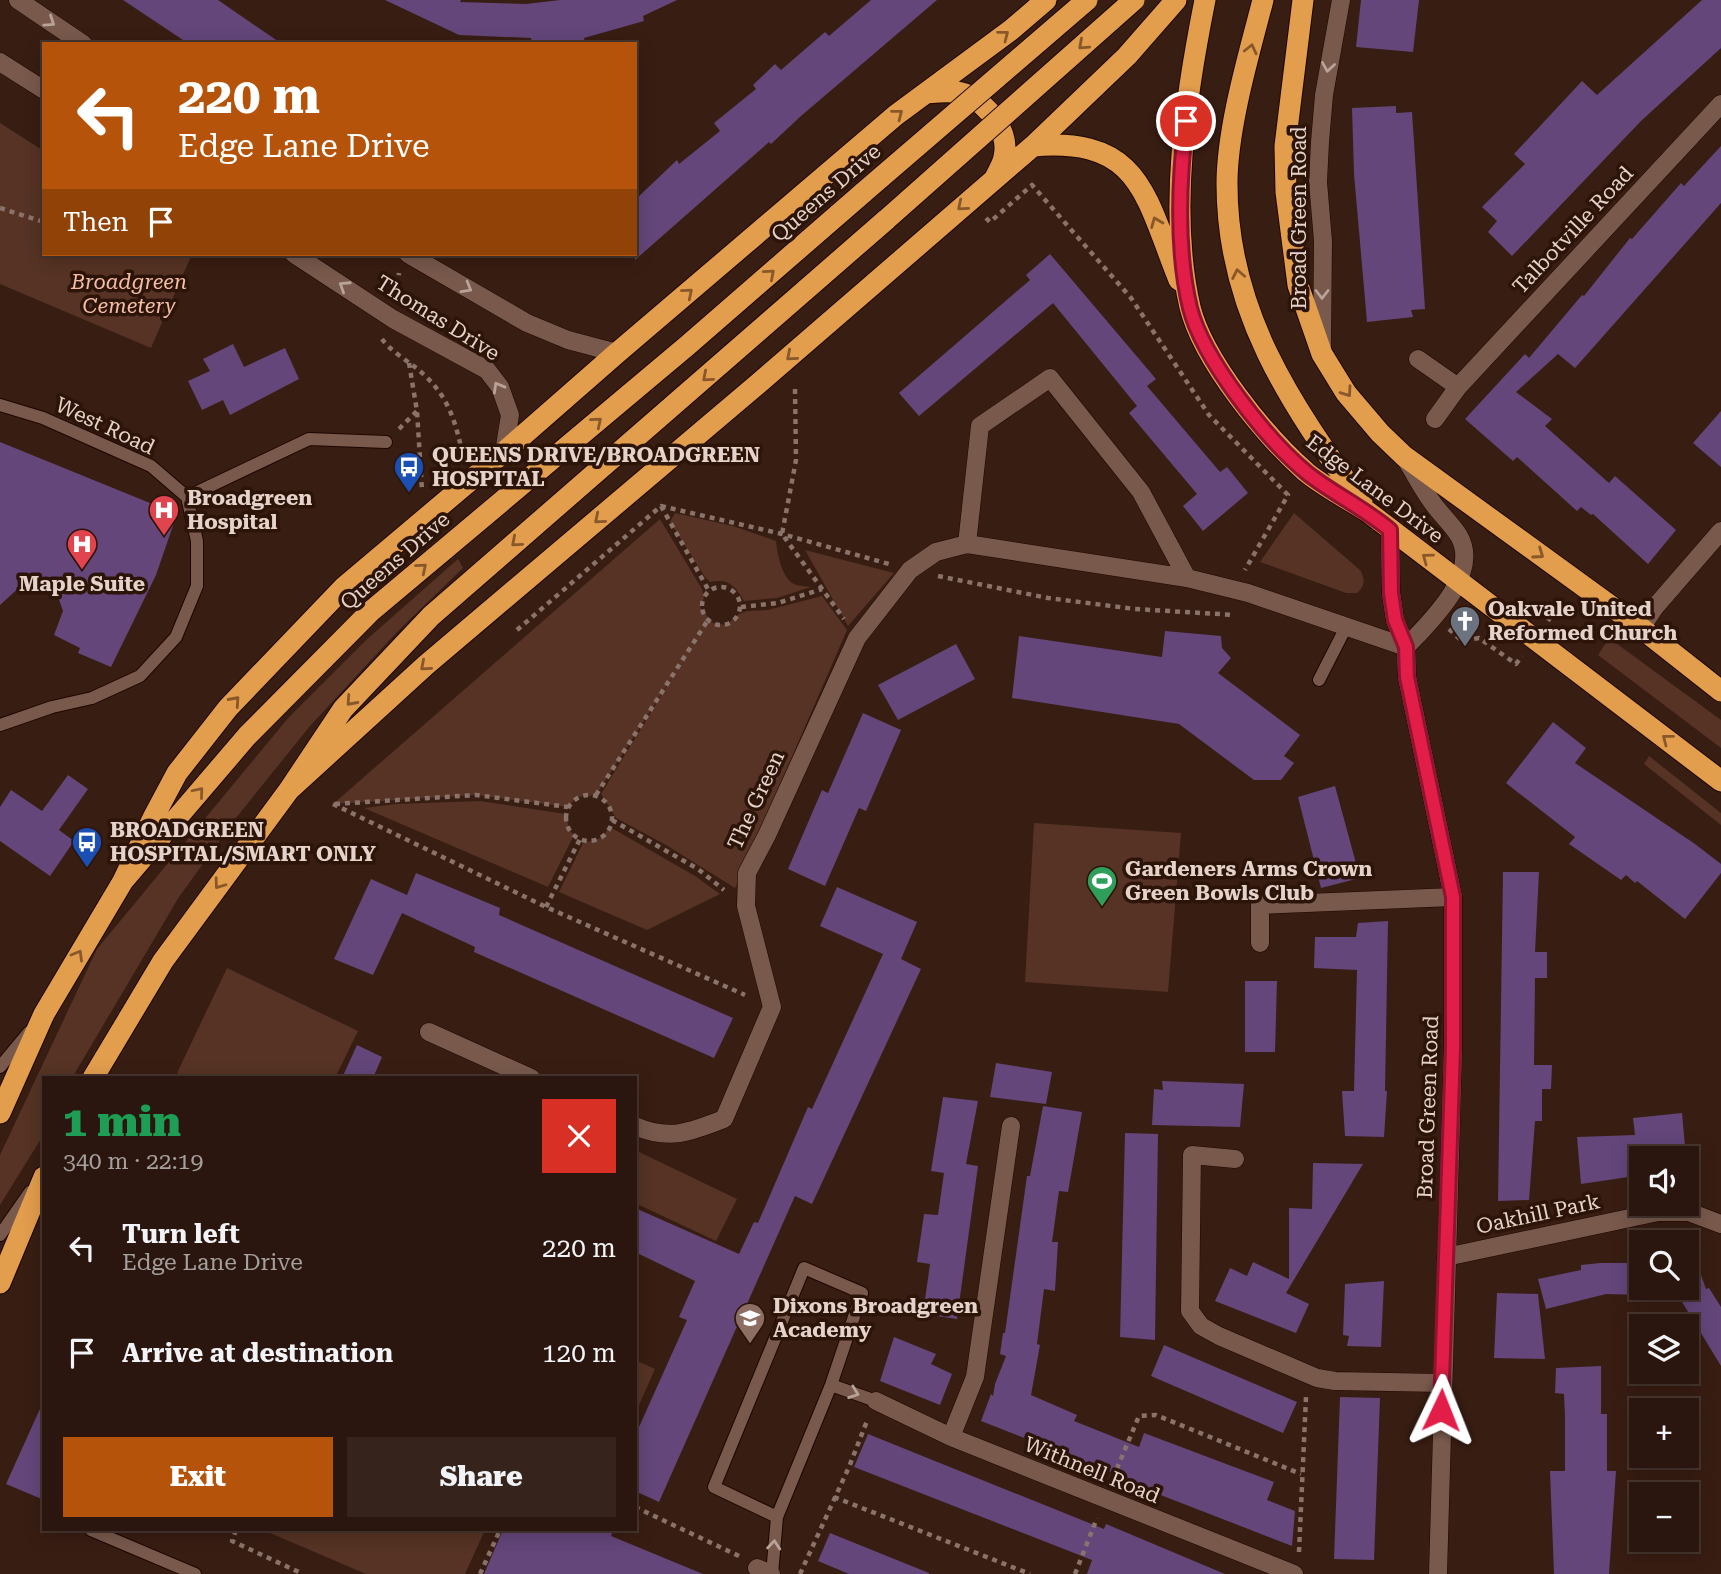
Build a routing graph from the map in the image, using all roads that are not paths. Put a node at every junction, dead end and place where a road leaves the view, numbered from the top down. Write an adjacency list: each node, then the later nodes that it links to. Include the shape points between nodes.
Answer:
1 (18, 0): 10 (street, one-way to 10)
2 (1046, 0): 13 (highway, one-way to 2)
3 (1087, 0): 44 (highway, Queens Drive, one-way to 3, bridge, via 247,736 370,612)
4 (1134, 0): 43 (highway, one-way to 43, bridge, via 431,615 343,709)
5 (1176, 0): 15 (highway, via 1127,56)
6 (1205, 0): 19 (highway, Edge Lane Drive, via 1180,168)
7 (1263, 0): 30 (highway, one-way to 7, via 1276,374 1239,282 1227,182 1233,132)
8 (1340, 0): 21 (street, Broad Green Road, one-way to 21, via 1320,142)
9 (1304, 3): 21 (highway, Edge Lane Drive, via 1285,146 1286,192 1298,285)
10 (80, 42)
11 (0, 62): 12 (street)
12 (42, 89)
13 (926, 93): 16 (highway, via 964,94 993,117 1005,138 1004,157); 20 (highway, one-way to 13)
14 (1721, 104): 23 (street, Talbotville Road)
15 (1033, 146): 16 (highway); 19 (highway, one-way to 15, via 1146,199 1118,160 1101,151 1062,144)
16 (993, 181): 43 (highway, one-way to 43, via 426,665)
17 (297, 256): 27 (street, Thomas Drive, one-way to 17, via 510,415 500,387 487,370 393,319)
18 (404, 260): 20 (street, Thomas Drive, one-way to 20, via 568,341)
19 (1191, 308): 30 (highway, Edge Lane Drive, via 1223,373 1279,446 1308,473)
20 (617, 353): 27 (highway)
21 (1322, 354): 28 (highway, Edge Lane Drive, one-way to 28, via 1346,393)
22 (1418, 359): 23 (street)
23 (1458, 387): 25 (street, Talbotville Road)
24 (0, 405): 29 (lane, West Road, via 43,418 150,466)
25 (1435, 419)
26 (386, 442): 29 (lane, via 309,439)
27 (504, 452): 44 (highway, one-way to 27, via 177,773 228,708 344,587)
28 (1404, 456): 35 (street, via 1432,503 1460,537 1464,556); 37 (highway, Edge Lane Drive, one-way to 37)
29 (187, 497): 41 (lane, via 197,541 197,586 176,637 140,676 92,698)
30 (1368, 512): 31 (highway, Edge Lane Drive)
31 (1390, 530): 35 (highway, Edge Lane Drive, one-way to 31); 38 (street, Broad Green Road, via 1391,593)
32 (1721, 531): 37 (street)
33 (967, 544): 34 (street, The Green); 34 (street, via 980,426 1050,378 1141,492); 54 (street, The Green, via 936,552 910,570 857,638 747,873 746,906 772,1007 724,1119 692,1131 654,1135)
34 (1187, 578): 36 (street, The Green)
35 (1459, 582): 38 (street, via 1435,617); 42 (highway, Edge Lane Drive, one-way to 35)
36 (1346, 626): 38 (street, The Green); 39 (lane)
37 (1641, 628): 40 (highway, Edge Lane Drive)
38 (1406, 647): 45 (street, Broad Green Road, via 1407,677)
39 (1319, 680)
40 (1721, 691)
41 (0, 725)
42 (1721, 780)
43 (289, 790): 50 (highway, one-way to 50, via 163,961)
44 (123, 881): 47 (highway, Queens Drive, one-way to 44)
45 (1453, 897): 46 (street, via 1260,905); 60 (street, Broad Green Road)
46 (1260, 943)
47 (44, 1014): 49 (lane); 52 (highway, Queens Drive)
48 (429, 1032): 51 (street)
49 (0, 1067)
50 (94, 1076)
51 (527, 1076)
52 (0, 1113)
53 (1011, 1126): 65 (street, via 975,1377)
54 (637, 1127)
55 (1235, 1159): 62 (street, via 1192,1155 1190,1311 1201,1326 1312,1377)
56 (42, 1174): 59 (lane)
57 (42, 1182): 61 (highway)
58 (1721, 1224): 60 (street, Oakhill Park, via 1689,1212 1658,1212)
59 (0, 1235)
60 (1446, 1257): 62 (street, Broad Green Road)
61 (0, 1283)
62 (1442, 1383): 71 (street, Broad Green Road)
63 (831, 1385): 64 (lane, one-way to 64); 66 (lane); 66 (lane, via 862,1293 804,1268 714,1487)
64 (876, 1401): 65 (street, Withnell Road)
65 (951, 1437): 68 (street, Withnell Road, via 1105,1500)
66 (777, 1517): 69 (lane, one-way to 66)
67 (93, 1531): 70 (lane)
68 (1297, 1569)
69 (766, 1572)
70 (195, 1574)
71 (1438, 1574)

